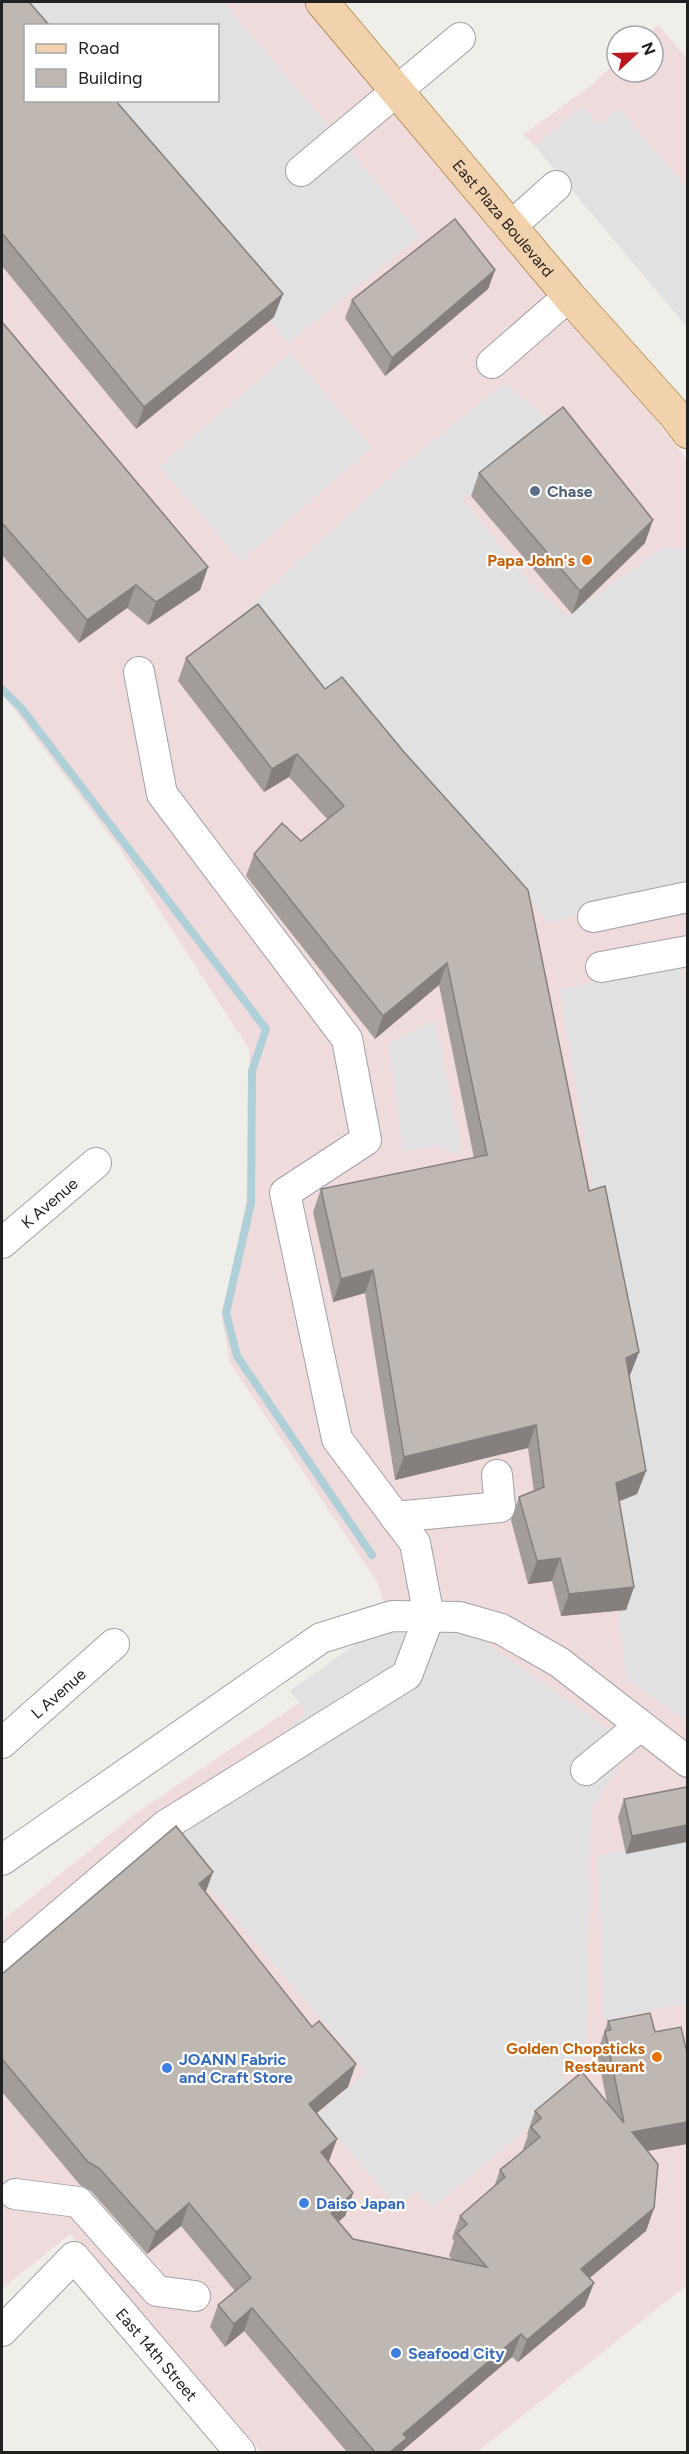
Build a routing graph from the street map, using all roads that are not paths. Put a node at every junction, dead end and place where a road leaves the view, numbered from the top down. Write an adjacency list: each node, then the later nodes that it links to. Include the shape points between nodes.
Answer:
1 (322, 2): 3 (main road, East Plaza Boulevard)
2 (460, 38): 3 (street)
3 (397, 91): 4 (street); 6 (main road, East Plaza Boulevard)
4 (301, 171)
5 (556, 186): 6 (street)
6 (510, 227): 7 (main road, East Plaza Boulevard)
7 (569, 297): 8 (street); 9 (main road, East Plaza Boulevard)
8 (492, 363)
9 (687, 432)
10 (139, 672): 18 (street, via 162,794 347,1039 366,1140 285,1193 337,1438)
11 (687, 897): 12 (street)
12 (593, 917)
13 (687, 951): 14 (street)
14 (601, 967)
15 (96, 1163): 16 (street, K Avenue)
16 (2, 1243)
17 (497, 1475): 18 (street, via 500,1507)
18 (395, 1517): 19 (street, via 415,1543)
19 (429, 1617): 21 (street, via 459,1617 501,1629 559,1662); 25 (street, via 392,1616 321,1638); 26 (street, via 406,1676 166,1825)
20 (114, 1644): 22 (street, L Avenue)
21 (640, 1726): 23 (street); 24 (street)
22 (2, 1743)
23 (687, 1762)
24 (586, 1770)
25 (2, 1860)
26 (2, 1964)
27 (6, 2191): 28 (street, via 78,2202 157,2291)
28 (195, 2296)
29 (2, 2331): 30 (street, East 14th Street, via 74,2257)
30 (240, 2452)

